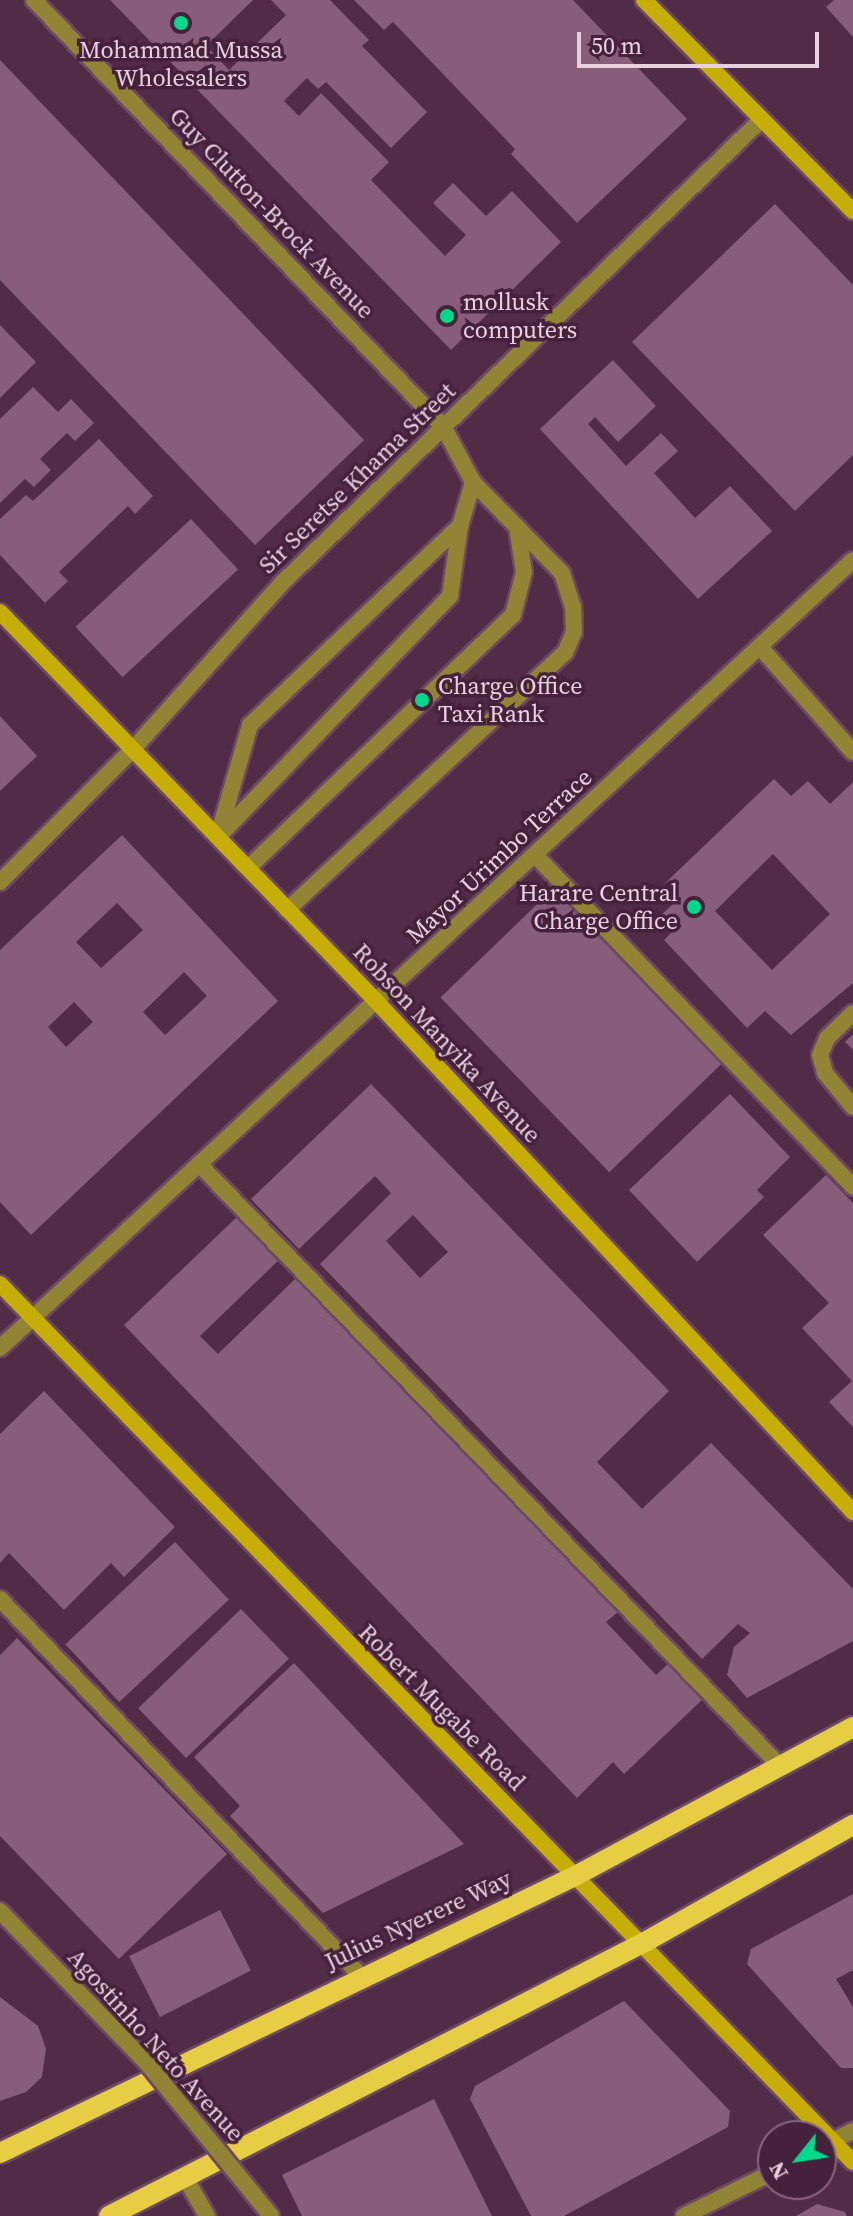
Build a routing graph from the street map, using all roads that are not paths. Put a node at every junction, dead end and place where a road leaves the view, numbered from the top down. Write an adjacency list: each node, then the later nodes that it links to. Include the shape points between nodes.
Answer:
1 (34, 0): 5 (street, Guy Clutton-Brock Avenue)
2 (644, 0): 3 (main road)
3 (760, 121): 4 (main road); 5 (street, Sir Seretse Khama Street)
4 (853, 211)
5 (443, 426): 6 (street, Guy Clutton-Brock Avenue); 12 (street, Sir Seretse Khama Street, via 281,584)
6 (473, 482): 7 (street); 8 (street, Guy Clutton-Brock Avenue)
7 (460, 526): 14 (street, via 450,596); 14 (street, via 250,725)
8 (517, 527): 16 (street, via 524,572 513,615); 18 (street, Guy Clutton-Brock Avenue, via 562,573 573,607 574,632 565,653)
9 (853, 560): 11 (street, Mayor Urimbo Terrace)
10 (0, 612): 12 (main road, Robson Manyika Avenue)
11 (760, 647): 13 (street); 15 (street, Mayor Urimbo Terrace)
12 (134, 748): 14 (main road, Robson Manyika Avenue); 17 (street, Sir Seretse Khama Street)
13 (853, 752)
14 (218, 836): 16 (main road, Robson Manyika Avenue)
15 (535, 855): 19 (street, Mayor Urimbo Terrace); 23 (street)
16 (248, 868): 18 (main road, Robson Manyika Avenue)
17 (0, 882)
18 (287, 910): 19 (main road, Robson Manyika Avenue)
19 (377, 1002): 22 (street, Mayor Urimbo Terrace); 27 (main road, Robson Manyika Avenue)
20 (853, 1013): 21 (street, via 827,1038 820,1055 825,1073)
21 (853, 1107)
22 (199, 1164): 25 (street, Mayor Urimbo Terrace); 30 (street)
23 (853, 1187)
24 (0, 1284): 25 (main road, Robert Mugabe Road)
25 (33, 1318): 26 (street, Mayor Urimbo Terrace); 32 (main road, Robert Mugabe Road, via 462,1764)
26 (0, 1348)
27 (853, 1512)
28 (0, 1599): 35 (street)
29 (853, 1727): 30 (main road, Julius Nyerere Way)
30 (780, 1766): 32 (main road, Julius Nyerere Way)
31 (853, 1825): 34 (main road)
32 (577, 1875): 34 (main road, Robert Mugabe Road); 35 (main road, Julius Nyerere Way)
33 (0, 1911): 42 (street, Agostinho Neto Avenue, bridge, via 146,2062)
34 (645, 1942): 36 (main road, Robert Mugabe Road); 38 (main road)
35 (360, 1975): 37 (main road, Julius Nyerere Way)
36 (805, 2120)
37 (0, 2153)
38 (186, 2179): 40 (main road); 41 (street)
39 (757, 2180): 43 (street)
40 (109, 2216)
41 (207, 2216)
42 (271, 2216)
43 (684, 2216)

